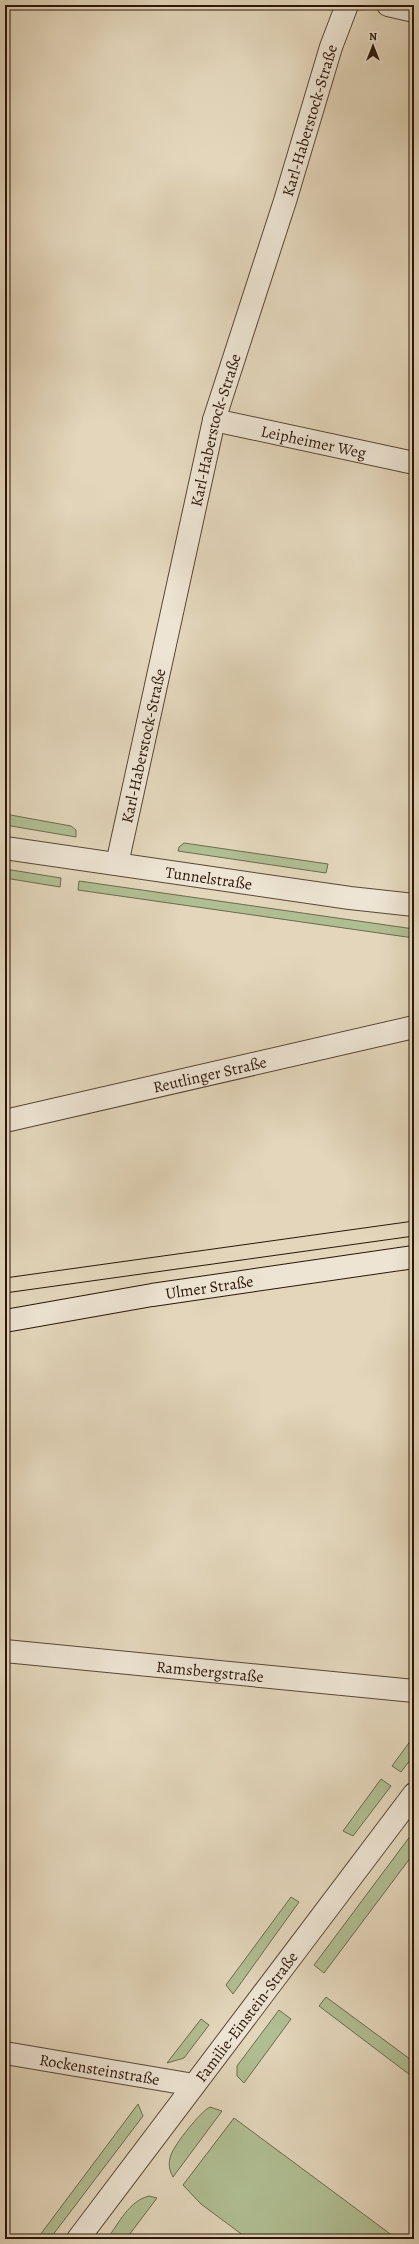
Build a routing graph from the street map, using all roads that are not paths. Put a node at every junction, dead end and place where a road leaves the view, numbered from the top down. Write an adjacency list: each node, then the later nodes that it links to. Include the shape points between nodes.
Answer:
1 (347, 5): 4 (street, Karl-Haberstock-Straße, via 331,47 286,198)
2 (388, 5): 3 (street)
3 (414, 11)
4 (214, 420): 5 (street, Leipheimer Weg); 7 (street, Karl-Haberstock-Straße)
5 (414, 463)
6 (5, 848): 7 (street, Tunnelstraße)
7 (118, 864): 8 (street, Tunnelstraße)
8 (414, 905)
9 (414, 1027): 10 (street, Reutlinger Straße)
10 (5, 1121)
11 (414, 1257): 12 (street, Ulmer Straße, via 152,1295)
12 (5, 1321)
13 (5, 1651): 14 (street, Ramsbergstraße)
14 (414, 1692)
15 (414, 1794): 17 (street, Familie-Einstein-Straße)
16 (5, 2053): 17 (street, Rockensteinstraße)
17 (194, 2085): 18 (street, Familie-Einstein-Straße)
18 (78, 2239)

